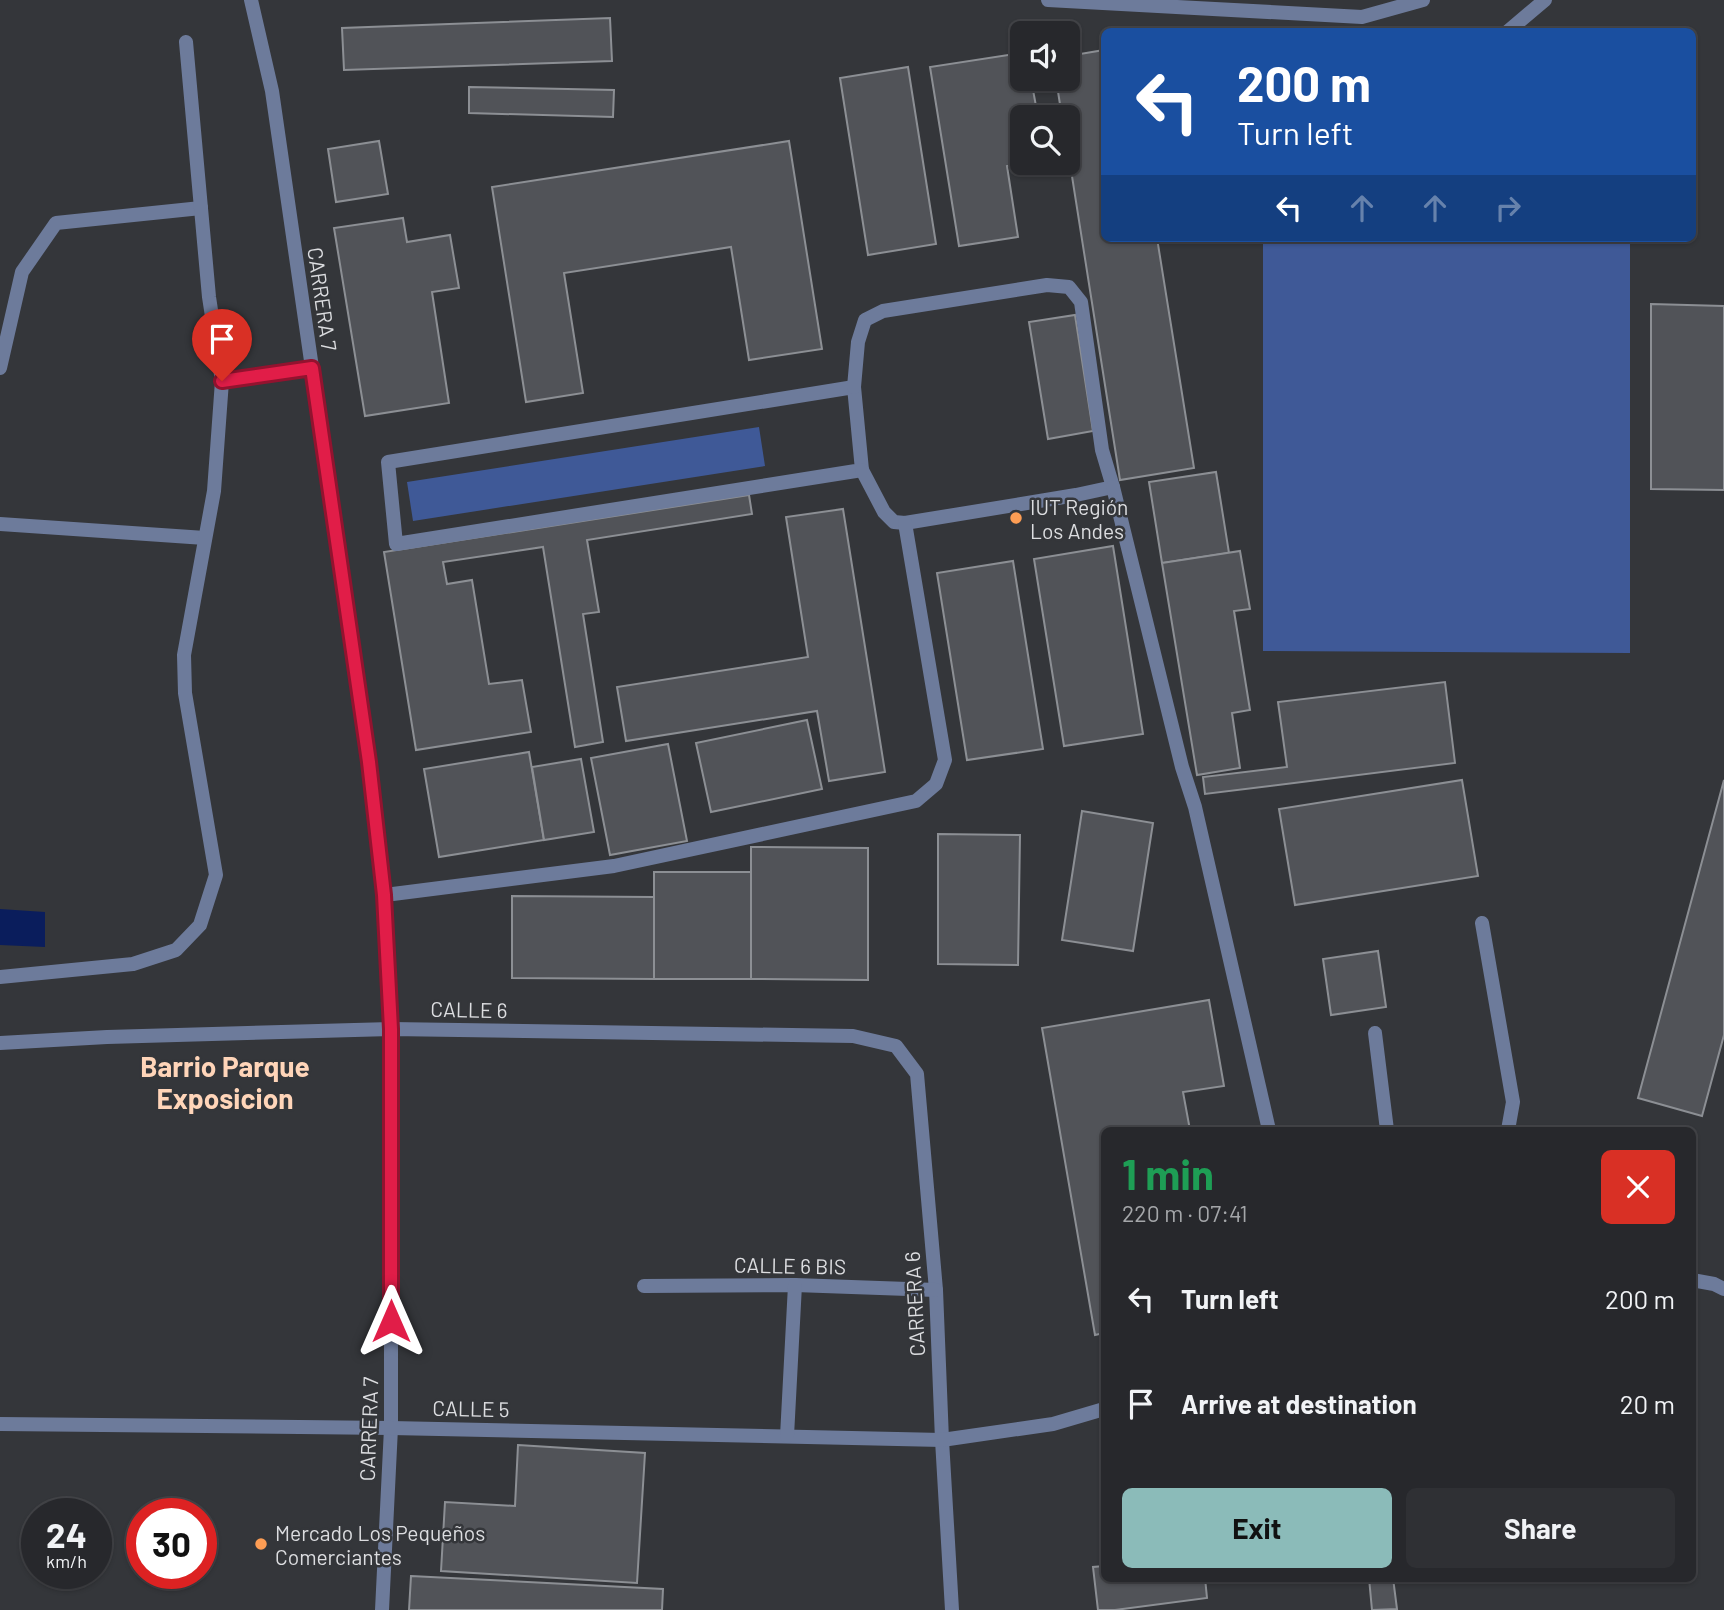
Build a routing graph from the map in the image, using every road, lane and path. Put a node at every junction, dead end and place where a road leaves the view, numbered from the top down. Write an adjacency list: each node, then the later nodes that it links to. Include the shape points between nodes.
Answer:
1 (251, 0): 9 (street, CARRERA 7, via 272,91)
2 (1048, 0): 3 (street, via 1362,17)
3 (1423, 0)
4 (1545, 0): 5 (street)
5 (1512, 28)
6 (186, 42): 7 (street)
7 (201, 208): 8 (street, via 56,223 22,272); 10 (street)
8 (0, 368)
9 (312, 368): 10 (street); 17 (street, CARRERA 7)
10 (222, 381): 16 (street, via 214,491)
11 (854, 387): 12 (street); 12 (street, via 388,462 396,544); 13 (street, via 865,320 883,311 1047,285 1069,287 1081,302 1102,450)
12 (862, 470): 14 (street, via 884,512 894,522)
13 (1113, 487): 14 (street); 24 (street, via 1195,807)
14 (905, 523): 17 (street, via 945,761 936,784 916,801 614,866)
15 (0, 524): 16 (street)
16 (205, 538): 19 (street, via 184,654 185,693 216,875 201,925 176,950 133,964)
17 (384, 895): 20 (street, CARRERA 7)
18 (1482, 923): 26 (street, via 1513,1102)
19 (0, 977)
20 (391, 1029): 22 (street, CALLE 6); 23 (street, CALLE 6); 34 (street, CARRERA 7)
21 (1375, 1033): 25 (street)
22 (853, 1036): 31 (street, CARRERA 6, via 896,1046 917,1074)
23 (0, 1044)
24 (1268, 1127)
25 (1387, 1127)
26 (1509, 1127)
27 (1696, 1281): 30 (street)
28 (795, 1285): 29 (street, CALLE 6 BIS); 31 (street, CALLE 6 BIS); 35 (street)
29 (644, 1286)
30 (1724, 1289)
31 (936, 1290): 36 (street, CARRERA 6)
32 (1101, 1410): 36 (street, CALLE 5, via 1053,1424)
33 (0, 1424): 34 (street, CALLE 5)
34 (391, 1428): 35 (street, CALLE 5); 37 (street, CARRERA 7)
35 (787, 1436): 36 (street, CALLE 5)
36 (942, 1440): 38 (street, CARRERA 6)
37 (382, 1610)
38 (953, 1610)

